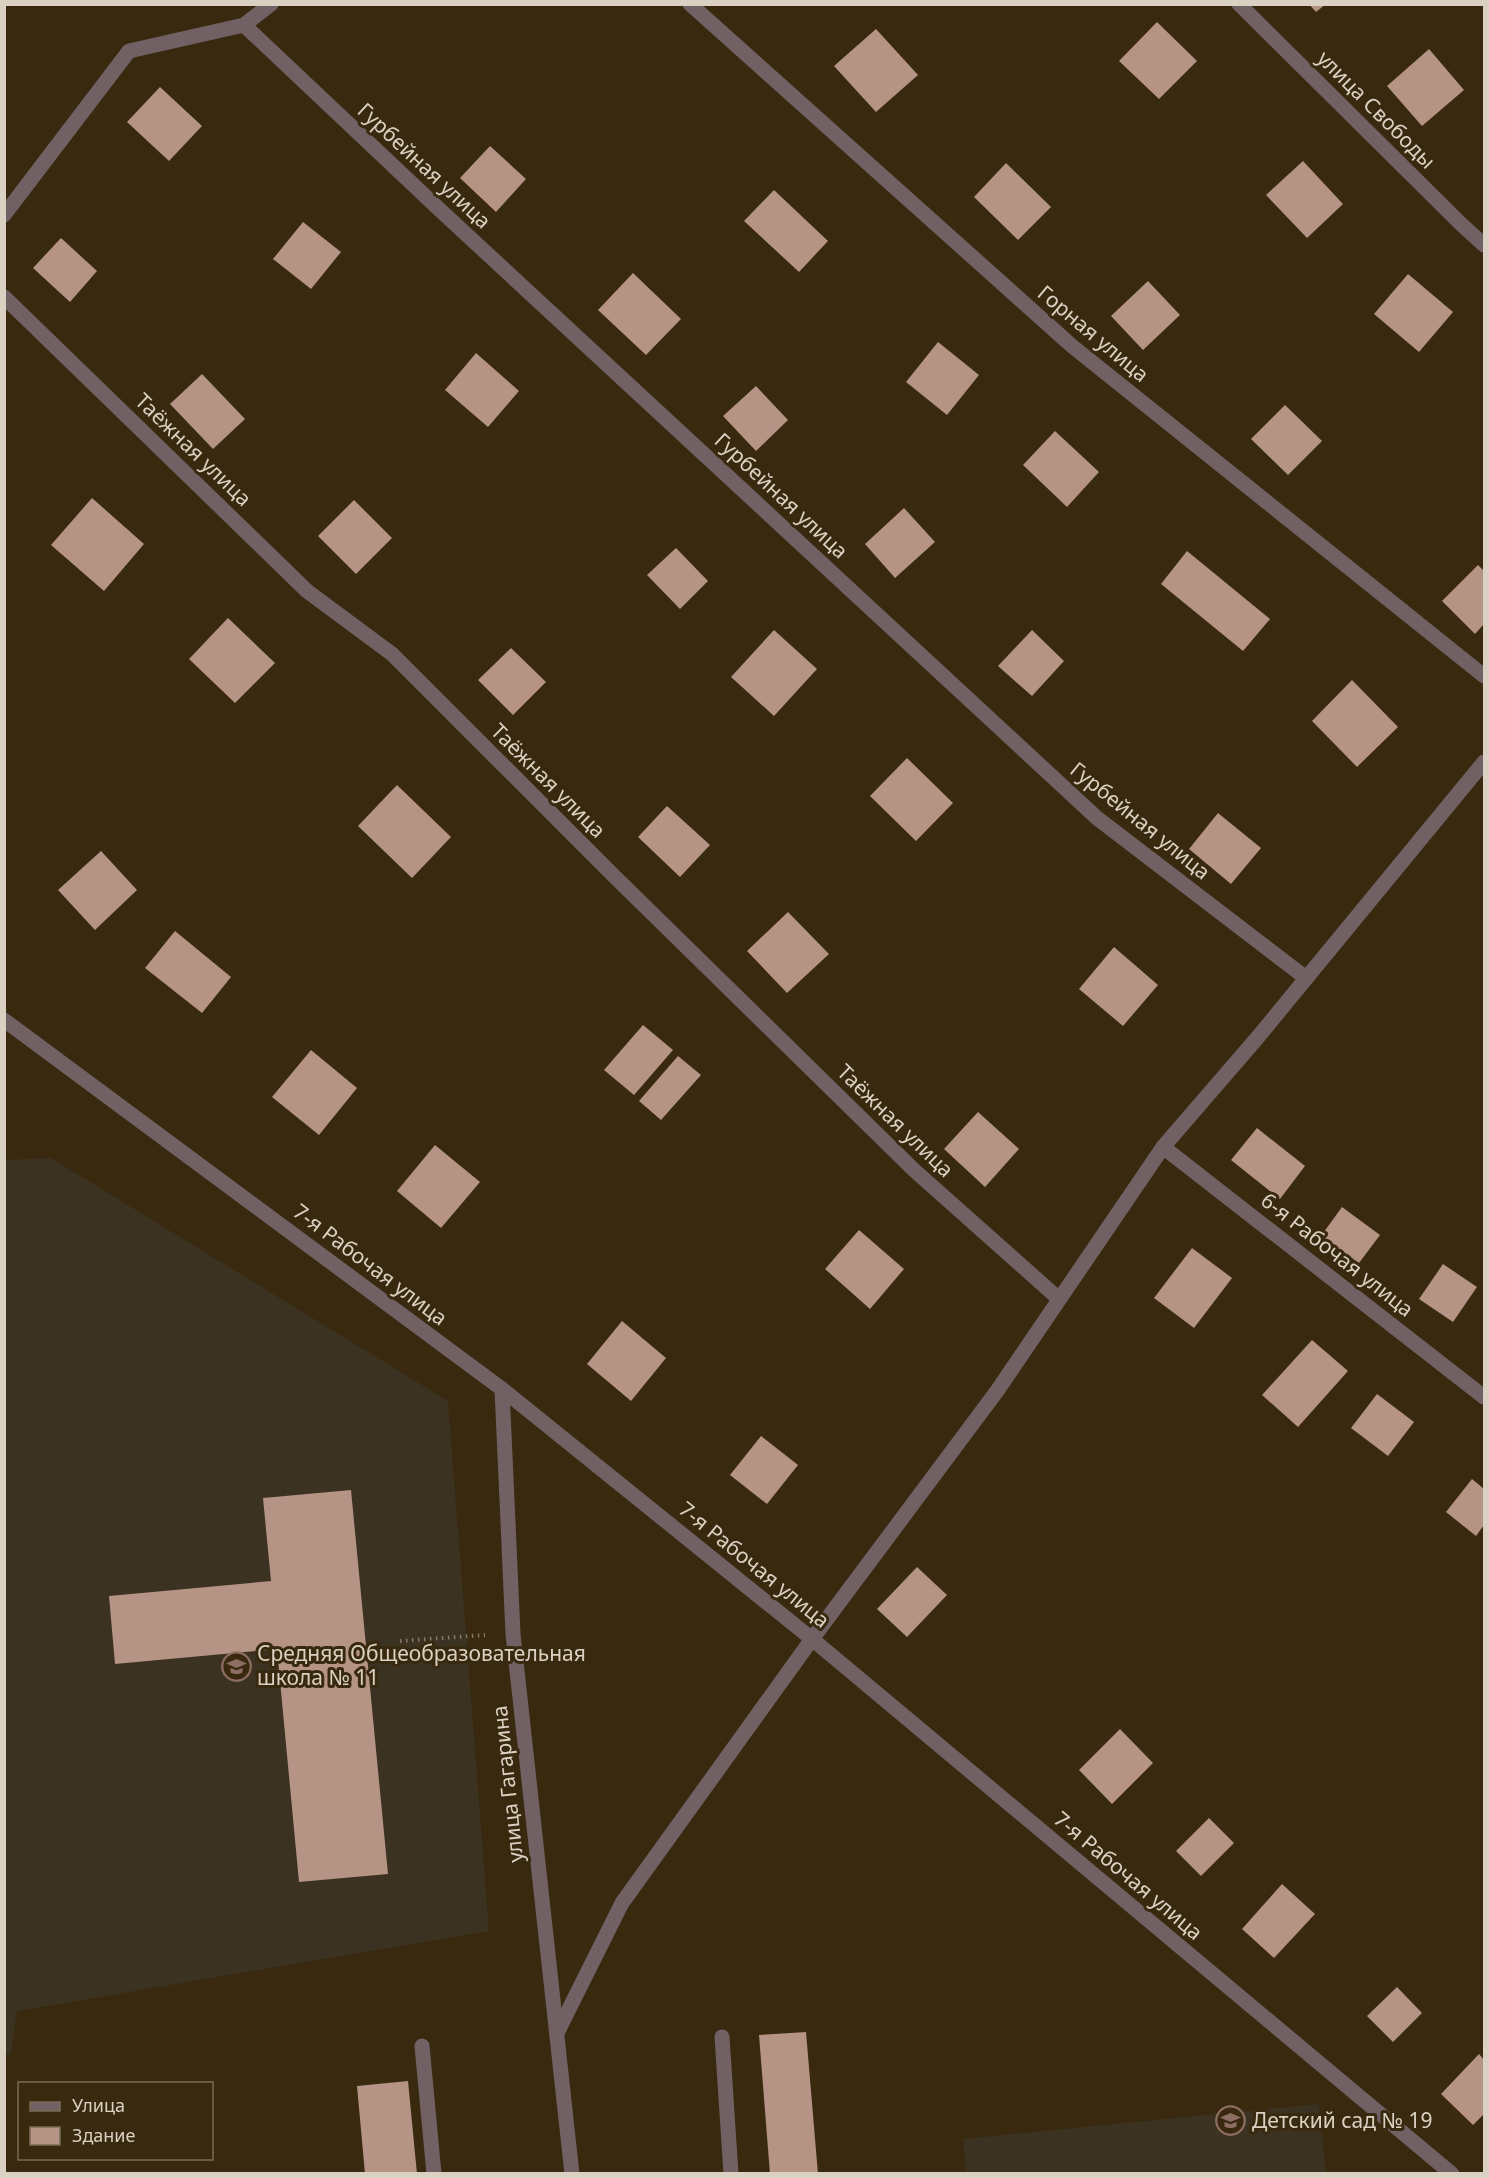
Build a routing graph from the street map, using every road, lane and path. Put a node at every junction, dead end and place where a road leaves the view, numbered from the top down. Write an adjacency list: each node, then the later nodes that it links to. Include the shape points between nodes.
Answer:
1 (271, 4): 4 (street)
2 (690, 4): 8 (street, Горная улица, via 1072,346)
3 (1239, 4): 6 (street, улица Свободы)
4 (244, 25): 5 (street, via 129,51); 10 (street, Гурбейная улица, via 1096,818)
5 (4, 215)
6 (1485, 245)
7 (4, 297): 13 (street, Таёжная улица, via 307,591 392,654 914,1170)
8 (1485, 676)
9 (1485, 762): 10 (street)
10 (1306, 978): 12 (street)
11 (4, 1020): 14 (street, 7-я Рабочая улица)
12 (1163, 1147): 13 (street); 15 (street, 6-я Рабочая улица)
13 (1059, 1299): 17 (street, via 997,1392)
14 (502, 1389): 16 (street, улица Гагарина); 17 (street, 7-я Рабочая улица)
15 (1485, 1396)
16 (513, 1634): 18 (path); 19 (street, улица Гагарина)
17 (812, 1640): 19 (street, via 622,1903); 25 (street, 7-я Рабочая улица)
18 (400, 1641)
19 (557, 2033): 23 (street, улица Гагарина)
20 (722, 2037): 24 (street)
21 (422, 2046): 22 (street)
22 (434, 2174)
23 (572, 2174)
24 (731, 2174)
25 (1452, 2174)

